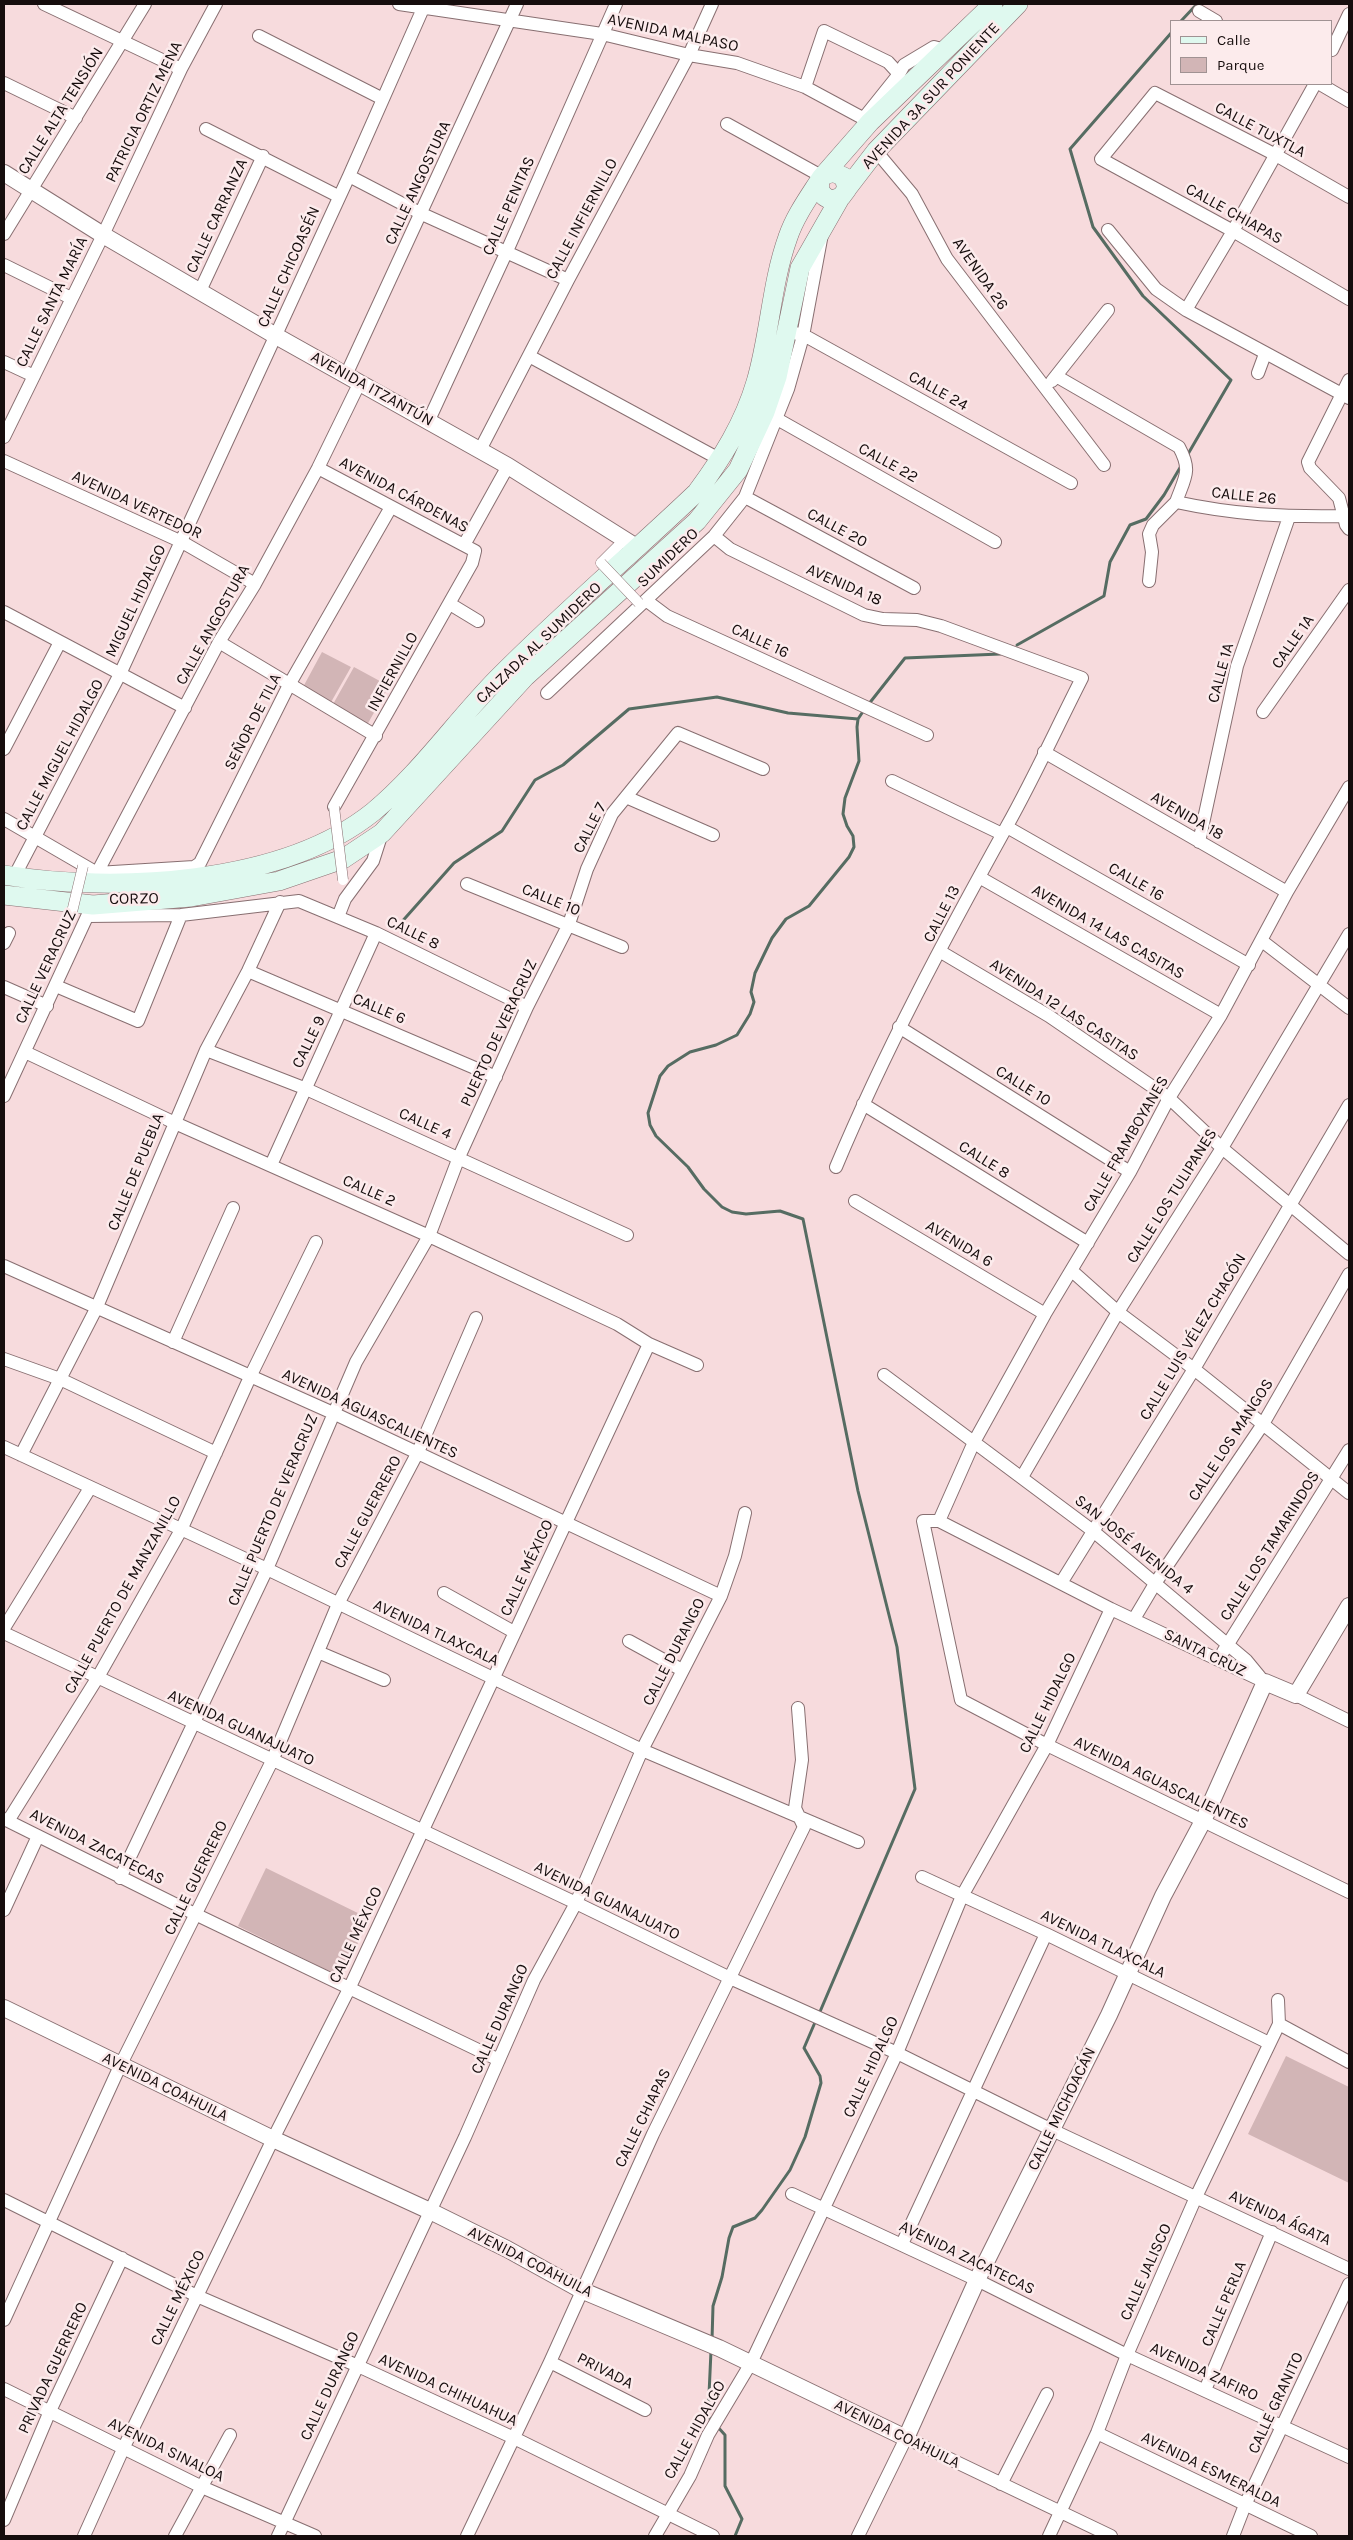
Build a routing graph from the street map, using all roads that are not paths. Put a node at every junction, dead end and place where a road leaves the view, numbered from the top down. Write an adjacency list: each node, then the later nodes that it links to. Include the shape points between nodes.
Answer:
1 (44, 4): 17 (street)
2 (145, 4): 17 (street, CALLE ALTA TENSIÓN)
3 (216, 4): 21 (street, PATRICIA ORTIZ MENA)
4 (399, 4): 10 (street, AVENIDA MALPASO)
5 (517, 4): 14 (street, CALLE ANGOSTURA)
6 (616, 4): 15 (street, CALLE PENITAS)
7 (712, 4): 20 (street, CALLE INFIERNILLO)
8 (991, 4): 19 (main road, CALZADA AL SUMIDERO)
9 (1018, 4): 33 (main road, AVENIDA 3A SUR PONIENTE)
10 (424, 6): 14 (street, AVENIDA MALPASO); 27 (street, CALLE CHICOASÉN)
11 (1199, 11): 13 (street)
12 (1349, 14): 18 (street)
13 (1214, 20)
14 (509, 22): 15 (street, AVENIDA MALPASO); 44 (street, CALLE ANGOSTURA)
15 (602, 34): 20 (street, AVENIDA MALPASO); 50 (street, CALLE PENITAS)
16 (260, 36): 27 (street)
17 (123, 42): 21 (street); 29 (street, CALLE ALTA TENSIÓN)
18 (1333, 48)
19 (945, 50): 22 (street, via 934,47 904,65); 30 (main road, CALZADA AL SUMIDERO)
20 (689, 55): 26 (street, AVENIDA MALPASO, via 737,63); 53 (street, CALLE INFIERNILLO)
21 (181, 69): 49 (street, PATRICIA ORTIZ MENA)
22 (899, 74): 26 (street, via 888,62 824,31); 30 (street)
23 (4, 84): 29 (street)
24 (1314, 85): 34 (street)
25 (1322, 85): 28 (street)
26 (806, 87): 30 (street, AVENIDA MALPASO)
27 (383, 99): 38 (street, CALLE CHICOASÉN)
28 (1349, 100)
29 (76, 118): 40 (street, CALLE ALTA TENSIÓN)
30 (866, 121): 39 (main road, CALZADA AL SUMIDERO)
31 (727, 124): 39 (street)
32 (206, 129): 35 (street)
33 (876, 151): 41 (main road, AVENIDA 3A SUR PONIENTE); 69 (street, AVENIDA 26, via 912,194 947,259)
34 (1274, 154): 36 (street, CALLE TUXTLA, via 1155,93); 43 (street, CALLE TUXTLA); 47 (street)
35 (263, 156): 42 (street); 54 (street, CALLE CARRANZA)
36 (1101, 159): 47 (street, CALLE CHIAPAS)
37 (4, 173): 40 (street, AVENIDA ITZANTÚN)
38 (349, 176): 42 (street, CALLE CHICOASÉN); 44 (street)
39 (823, 177): 41 (main road, via 833,172 841,174 846,181); 75 (main road, CALZADA AL SUMIDERO, via 800,211 788,237 756,382)
40 (32, 190): 48 (street, CALLE ALTA TENSIÓN); 49 (street, AVENIDA ITZANTÚN)
41 (843, 194): 45 (main road, AVENIDA 3A SUR PONIENTE)
42 (338, 196): 60 (street, CALLE CHICOASÉN)
43 (1349, 197)
44 (422, 214): 50 (street); 67 (street, CALLE ANGOSTURA)
45 (822, 227): 52 (main road, AVENIDA 3A SUR PONIENTE); 59 (street, via 822,246)
46 (1108, 230): 58 (street, via 1156,289)
47 (1234, 231): 56 (street, CALLE CHIAPAS); 58 (street)
48 (4, 234)
49 (103, 235): 54 (street, AVENIDA ITZANTÚN); 55 (street, CALLE SANTA MARÍA)
50 (507, 251): 53 (street); 72 (street, CALLE PENITAS)
51 (4, 264): 55 (street)
52 (800, 268): 59 (main road, CALZADA AL SUMIDERO)
53 (568, 280): 62 (street, CALLE INFIERNILLO)
54 (200, 291): 60 (street, AVENIDA ITZANTÚN)
55 (71, 298): 65 (street, CALLE SANTA MARÍA)
56 (1349, 299)
57 (1108, 310): 66 (street)
58 (1186, 310): 61 (street)
59 (795, 333): 71 (main road, CALZADA AL SUMIDERO); 80 (street, CALLE 24)
60 (276, 336): 67 (street, AVENIDA ITZANTÚN); 87 (street, CALLE CHICOASÉN)
61 (1265, 354): 64 (street); 70 (street)
62 (529, 356): 74 (street, CALLE INFIERNILLO); 75 (street)
63 (4, 362): 65 (street)
64 (1258, 373)
65 (34, 376): 73 (street, CALLE SANTA MARÍA)
66 (1056, 376): 69 (street); 82 (street, via 1179,447 1187,463 1186,476)
67 (353, 379): 72 (street, AVENIDA ITZANTÚN); 79 (street, CALLE ANGOSTURA)
68 (1349, 380): 70 (street)
69 (1045, 389): 77 (street, AVENIDA 26)
70 (1345, 396): 85 (street, via 1308,462 1340,498)
71 (771, 416): 81 (street, SUMIDERO); 88 (street, CALLE 22); 118 (main road, CALZADA AL SUMIDERO, via 738,470 697,521 525,677)
72 (429, 420): 74 (street, AVENIDA ITZANTÚN)
73 (4, 437)
74 (480, 450): 78 (street, AVENIDA ITZANTÚN)
75 (721, 460): 89 (main road, CALZADA AL SUMIDERO, via 698,492)
76 (4, 461): 87 (street, AVENIDA VERTEDOR)
77 (1104, 465)
78 (508, 466): 89 (street, AVENIDA ITZANTÚN); 90 (street, INFIERNILLO)
79 (318, 468): 83 (street, AVENIDA CÁRDENAS); 92 (street, CALLE ANGOSTURA)
80 (1072, 483)
81 (744, 497): 86 (street, SUMIDERO); 93 (street, CALLE 20)
82 (1176, 502): 84 (street, CALLE 26, via 1235,514); 91 (street, via 1153,524 1149,534 1152,552)
83 (391, 507): 90 (street, AVENIDA CÁRDENAS); 103 (street, SEÑOR DE TILA)
84 (1290, 517): 85 (street, CALLE 26); 121 (street, CALLE 1A, via 1237,666)
85 (1348, 520)
86 (714, 536): 95 (street, SUMIDERO); 102 (street, AVENIDA 18, via 730,550 864,615 917,620 941,626)
87 (182, 542): 92 (street, AVENIDA VERTEDOR); 101 (street, MIGUEL HIDALGO)
88 (995, 542)
89 (631, 544): 95 (street, bridge, via 601,563); 125 (main road, CALZADA AL SUMIDERO, via 496,680 419,768 373,812 333,839 287,857 214,875 147,883)
90 (469, 548): 96 (street, INFIERNILLO, via 472,563)
91 (1149, 581)
92 (255, 584): 100 (street, CALLE ANGOSTURA)
93 (914, 588)
94 (1349, 590): 106 (street, CALLE 1A)
95 (642, 603): 104 (street, SUMIDERO); 107 (street, CALLE 16)
96 (450, 604): 98 (street); 108 (street, INFIERNILLO)
97 (4, 612): 99 (street)
98 (478, 621)
99 (60, 642): 101 (street); 109 (street)
100 (219, 642): 103 (street); 105 (street, CALLE ANGOSTURA)
101 (120, 674): 105 (street); 120 (street, CALLE MIGUEL HIDALGO)
102 (1082, 678): 110 (street, CALLE 13)
103 (289, 685): 108 (street); 125 (street, SEÑOR DE TILA, via 200,863 194,867)
104 (546, 693)
105 (185, 708): 125 (street, CALLE ANGOSTURA)
106 (1263, 712)
107 (927, 735)
108 (376, 736): 115 (street, INFIERNILLO)
109 (4, 749)
110 (1044, 752): 117 (street, CALLE 13); 121 (street, AVENIDA 18)
111 (763, 769): 114 (street, CALLE 7, via 678,733)
112 (892, 782): 117 (street, CALLE 16)
113 (1349, 787): 127 (street, CALLE FRAMBOYANES)
114 (626, 797): 119 (street); 134 (street, CALLE 7, via 612,814 587,869)
115 (334, 807): 129 (street, bridge)
116 (4, 819): 120 (street)
117 (1005, 830): 124 (street, CALLE 13); 140 (street, CALLE 16)
118 (382, 833): 129 (street, via 373,861); 131 (main road, CALZADA AL SUMIDERO, via 343,859 279,881)
119 (713, 835)
120 (35, 837): 122 (street); 123 (street, CALLE MIGUEL HIDALGO)
121 (1199, 842): 127 (street, AVENIDA 18)
122 (83, 866): 125 (street); 131 (street, bridge, via 72,912)
123 (9, 876): 125 (main road, CALZADA AL SUMIDERO)
124 (979, 877): 139 (street, CALLE 13); 149 (street, AVENIDA 14 LAS CASITAS)
125 (97, 878)
126 (468, 884): 134 (street, CALLE 10)
127 (1287, 892): 137 (street, CALLE FRAMBOYANES)
128 (4, 895): 131 (main road, CALZADA AL SUMIDERO)
129 (345, 899): 133 (street)
130 (280, 902): 132 (street, CORZO); 133 (street, CALLE 8, via 299,901); 141 (street, CALLE DE PUEBLA)
131 (88, 914): 132 (street, CORZO); 143 (street, CALLE VERACRUZ)
132 (181, 915): 143 (street, via 138,1021)
133 (338, 917): 135 (street, CALLE 8)
134 (569, 924): 138 (street, CALLE 10); 146 (street, PUERTO DE VERACRUZ)
135 (376, 932): 146 (street, CALLE 8); 148 (street, CALLE 9)
136 (1349, 934): 142 (street, CALLE LOS TULIPANES)
137 (1262, 941): 140 (street, CALLE FRAMBOYANES); 142 (street)
138 (622, 947)
139 (941, 952): 150 (street, CALLE 13); 156 (street, AVENIDA 12 LAS CASITAS, via 1049,1016)
140 (1249, 965): 149 (street, CALLE FRAMBOYANES)
141 (248, 971): 148 (street, CALLE 6); 151 (street, CALLE DE PUEBLA)
142 (1318, 985): 147 (street); 160 (street, CALLE LOS TULIPANES)
143 (56, 986): 145 (street, CALLE VERACRUZ)
144 (4, 987): 145 (street)
145 (47, 1006): 152 (street, CALLE VERACRUZ)
146 (527, 1007): 153 (street, PUERTO DE VERACRUZ)
147 (1349, 1008)
148 (342, 1011): 153 (street, CALLE 6); 154 (street, CALLE 9)
149 (1221, 1015): 156 (street, CALLE FRAMBOYANES)
150 (899, 1028): 157 (street, CALLE 13); 164 (street, CALLE 10)
151 (206, 1050): 154 (street, CALLE 4); 159 (street, CALLE DE PUEBLA)
152 (25, 1052): 155 (street, CALLE VERACRUZ); 159 (street, CALLE 2)
153 (496, 1077): 161 (street, PUERTO DE VERACRUZ)
154 (304, 1088): 161 (street, CALLE 4); 162 (street, CALLE 9)
155 (4, 1096)
156 (1169, 1098): 160 (street, AVENIDA 12 LAS CASITAS); 164 (street, CALLE FRAMBOYANES)
157 (862, 1104): 163 (street, CALLE 13); 171 (street, CALLE 8)
158 (1349, 1105): 166 (street, CALLE LUIS VÉLEZ CHACÓN)
159 (175, 1124): 162 (street, CALLE 2); 176 (street, CALLE DE PUEBLA)
160 (1222, 1148): 166 (street, AVENIDA 12 LAS CASITAS); 177 (street, CALLE LOS TULIPANES)
161 (459, 1157): 168 (street, CALLE 4); 169 (street, CALLE PUERTO DE VERACRUZ)
162 (270, 1165): 169 (street, CALLE 2)
163 (836, 1167)
164 (1130, 1172): 171 (street, CALLE FRAMBOYANES)
165 (856, 1201): 178 (street, AVENIDA 6)
166 (1290, 1204): 172 (street, AVENIDA 12 LAS CASITAS); 184 (street, CALLE LUIS VÉLEZ CHACÓN)
167 (233, 1208): 180 (street)
168 (627, 1235)
169 (429, 1236): 181 (street, CALLE 2, via 617,1324); 188 (street, CALLE PUERTO DE VERACRUZ, via 360,1355)
170 (316, 1242): 186 (street, CALLE PUERTO DE MANZANILLO)
171 (1088, 1243): 174 (street, CALLE FRAMBOYANES)
172 (1349, 1254)
173 (4, 1266): 176 (street, AVENIDA AGUASCALIENTES)
174 (1072, 1271): 177 (street); 178 (street, CALLE FRAMBOYANES)
175 (1349, 1274): 189 (street, CALLE LOS MANGOS)
176 (96, 1308): 180 (street, AVENIDA AGUASCALIENTES); 187 (street, CALLE DE PUEBLA)
177 (1118, 1312): 184 (street); 196 (street, CALLE LOS TULIPANES)
178 (1045, 1314): 190 (street, CALLE FRAMBOYANES)
179 (476, 1318): 193 (street)
180 (172, 1342): 186 (street, AVENIDA AGUASCALIENTES)
181 (649, 1344): 183 (street, CALLE 2); 202 (street, CALLE MÉXICO)
182 (4, 1359): 187 (street)
183 (696, 1365)
184 (1194, 1369): 189 (street); 204 (street, CALLE LUIS VÉLEZ CHACÓN)
185 (884, 1375): 190 (street, SAN JOSÉ AVENIDA 4)
186 (250, 1377): 188 (street, AVENIDA AGUASCALIENTES); 194 (street, CALLE PUERTO DE MANZANILLO)
187 (60, 1379): 194 (street); 195 (street, CALLE DE PUEBLA)
188 (333, 1413): 193 (street, AVENIDA AGUASCALIENTES); 205 (street, CALLE PUERTO DE VERACRUZ)
189 (1263, 1424): 197 (street); 206 (street, CALLE LOS MANGOS)
190 (974, 1442): 196 (street, SAN JOSÉ AVENIDA 4); 201 (street, CALLE FRAMBOYANES)
191 (4, 1447): 195 (street, AVENIDA TLAXCALA)
192 (1349, 1450): 197 (street, CALLE LOS TAMARINDOS)
193 (418, 1452): 202 (street, AVENIDA AGUASCALIENTES); 210 (street, CALLE GUERRERO)
194 (216, 1453): 203 (street, CALLE PUERTO DE MANZANILLO)
195 (21, 1455): 198 (street, AVENIDA TLAXCALA)
196 (1022, 1477): 204 (street, SAN JOSÉ AVENIDA 4)
197 (1332, 1479): 199 (street); 218 (street, CALLE LOS TAMARINDOS)
198 (90, 1488): 203 (street, AVENIDA TLAXCALA); 214 (street)
199 (1349, 1493)
200 (745, 1512): 209 (street, CALLE DURANGO)
201 (939, 1521): 207 (street, SANTA CRUZ); 230 (street, AVENIDA AGUASCALIENTES, via 923,1521 961,1700)
202 (566, 1524): 209 (street, AVENIDA AGUASCALIENTES); 216 (street, CALLE MÉXICO)
203 (181, 1530): 205 (street, AVENIDA TLAXCALA); 222 (street, CALLE PUERTO DE MANZANILLO)
204 (1093, 1531): 206 (street, SAN JOSÉ AVENIDA 4); 207 (street, CALLE LUIS VÉLEZ CHACÓN)
205 (268, 1569): 210 (street, AVENIDA TLAXCALA); 229 (street, CALLE PUERTO DE VERACRUZ)
206 (1156, 1582): 213 (street, CALLE LOS MANGOS); 218 (street, SAN JOSÉ AVENIDA 4)
207 (1061, 1584): 212 (street, SANTA CRUZ)
208 (444, 1593): 216 (street)
209 (721, 1596): 221 (street, CALLE DURANGO)
210 (338, 1604): 219 (street, CALLE GUERRERO); 223 (street, AVENIDA TLAXCALA)
211 (1349, 1606): 226 (street)
212 (1111, 1609): 213 (street, SANTA CRUZ); 230 (street, CALLE HIDALGO)
213 (1134, 1619): 220 (street, SANTA CRUZ)
214 (4, 1628)
215 (4, 1632): 222 (street, AVENIDA GUANAJUATO)
216 (514, 1632): 223 (street, CALLE MÉXICO)
217 (629, 1641): 221 (street)
218 (1227, 1644): 220 (street, CALLE LOS TAMARINDOS); 225 (street, SAN JOSÉ AVENIDA 4)
219 (318, 1652): 224 (street); 232 (street, CALLE GUERRERO)
220 (1220, 1659): 225 (street, SANTA CRUZ)
221 (682, 1670): 231 (street, CALLE DURANGO)
222 (98, 1677): 229 (street, AVENIDA GUANAJUATO); 234 (street, CALLE PUERTO DE MANZANILLO)
223 (493, 1678): 231 (street, AVENIDA TLAXCALA); 236 (street, CALLE MÉXICO)
224 (384, 1680)
225 (1265, 1682): 226 (street, SANTA CRUZ); 235 (street, CALLE MICHOACÁN)
226 (1296, 1695): 228 (street, SANTA CRUZ)
227 (798, 1708): 233 (street, CALLE CHIAPAS, via 802,1760 795,1808)
228 (1349, 1721)
229 (194, 1724): 232 (street, AVENIDA GUANAJUATO); 239 (street, CALLE PUERTO DE VERACRUZ)
230 (1047, 1745): 235 (street, AVENIDA AGUASCALIENTES); 242 (street, CALLE HIDALGO)
231 (642, 1750): 233 (street, AVENIDA TLAXCALA); 243 (street, CALLE DURANGO)
232 (272, 1761): 236 (street, AVENIDA GUANAJUATO); 245 (street, CALLE GUERRERO)
233 (800, 1818): 238 (street, AVENIDA TLAXCALA); 248 (street, CALLE CHIAPAS, via 804,1827)
234 (6, 1820): 237 (street, AVENIDA ZACATECAS)
235 (1203, 1821): 241 (street, AVENIDA AGUASCALIENTES); 247 (street, CALLE MICHOACÁN)
236 (422, 1831): 243 (street, AVENIDA GUANAJUATO); 249 (street, CALLE MÉXICO)
237 (38, 1836): 239 (street, AVENIDA ZACATECAS); 244 (street)
238 (858, 1842)
239 (120, 1878): 245 (street, AVENIDA ZACATECAS)
240 (922, 1878): 242 (street, AVENIDA TLAXCALA)
241 (1349, 1892)
242 (962, 1896): 246 (street, AVENIDA TLAXCALA); 254 (street, CALLE HIDALGO)
243 (576, 1903): 248 (street, AVENIDA GUANAJUATO); 255 (street, CALLE DURANGO, via 534,1980)
244 (4, 1910)
245 (197, 1915): 249 (street, AVENIDA ZACATECAS); 257 (street, CALLE GUERRERO)
246 (1046, 1934): 247 (street, AVENIDA TLAXCALA); 258 (street)
247 (1126, 1974): 253 (street, AVENIDA TLAXCALA); 259 (street, CALLE MICHOACÁN)
248 (730, 1978): 254 (street, AVENIDA GUANAJUATO); 273 (street, CALLE CHIAPAS)
249 (349, 1989): 255 (street, AVENIDA ZACATECAS); 260 (street, CALLE MÉXICO)
250 (1278, 2000): 252 (street)
251 (4, 2008): 257 (street, AVENIDA COAHUILA)
252 (1279, 2024): 253 (street, CALLE JALISCO); 256 (street)
253 (1269, 2043): 262 (street, CALLE JALISCO)
254 (897, 2054): 258 (street, AVENIDA GUANAJUATO); 264 (street, CALLE HIDALGO)
255 (499, 2060): 265 (street, CALLE DURANGO)
256 (1349, 2062)
257 (120, 2066): 260 (street, AVENIDA COAHUILA); 266 (street, CALLE GUERRERO)
258 (974, 2091): 259 (street, AVENIDA GUANAJUATO); 268 (street)
259 (1052, 2130): 262 (street, AVENIDA GUANAJUATO); 271 (street, CALLE MICHOACÁN)
260 (272, 2140): 265 (street, AVENIDA COAHUILA); 274 (street, CALLE MÉXICO)
261 (792, 2194): 264 (street, AVENIDA ZACATECAS)
262 (1196, 2198): 267 (street, AVENIDA ÁGATA); 276 (street, CALLE JALISCO)
263 (4, 2200): 266 (street, AVENIDA CHIHUAHUA)
264 (824, 2208): 268 (street, AVENIDA ZACATECAS); 278 (street, CALLE HIDALGO)
265 (430, 2211): 273 (street, AVENIDA COAHUILA); 279 (street, CALLE DURANGO)
266 (47, 2220): 269 (street, AVENIDA CHIHUAHUA); 275 (street, CALLE GUERRERO)
267 (1272, 2232): 270 (street, AVENIDA ÁGATA); 281 (street, CALLE PERLA)
268 (902, 2244): 271 (street, AVENIDA ZACATECAS)
269 (122, 2258): 274 (street, AVENIDA CHIHUAHUA); 284 (street, PRIVADA GUERRERO)
270 (1349, 2268)
271 (977, 2280): 276 (street, AVENIDA ZACATECAS); 289 (street, CALLE MICHOACÁN)
272 (1349, 2284): 285 (street, CALLE GRANITO)
273 (581, 2290): 277 (street, CALLE CHIAPAS); 278 (street, AVENIDA COAHUILA)
274 (197, 2296): 279 (street, AVENIDA CHIHUAHUA); 290 (street, CALLE MÉXICO)
275 (4, 2320)
276 (1127, 2355): 281 (street, AVENIDA ZAFIRO); 286 (street, CALLE JALISCO)
277 (550, 2362): 283 (street, PRIVADA); 288 (street, CALLE CHIAPAS)
278 (751, 2363): 289 (street, AVENIDA COAHUILA); 296 (street, CALLE HIDALGO)
279 (358, 2366): 288 (street, AVENIDA CHIHUAHUA); 298 (street, CALLE DURANGO)
280 (4, 2389): 284 (street, AVENIDA SINALOA)
281 (1205, 2390): 285 (street, AVENIDA ZAFIRO)
282 (1047, 2394): 292 (street)
283 (645, 2410)
284 (50, 2411): 290 (street, AVENIDA SINALOA); 297 (street, PRIVADA GUERRERO)
285 (1284, 2427): 291 (street, AVENIDA ZAFIRO); 294 (street, CALLE GRANITO)
286 (1097, 2433): 294 (street, AVENIDA ESMERALDA); 295 (street, CALLE JALISCO)
287 (230, 2435): 293 (street)
288 (514, 2438): 296 (street, AVENIDA CHIHUAHUA); 303 (street, CALLE CHIAPAS)
289 (906, 2438): 292 (street, AVENIDA COAHUILA); 306 (street, CALLE MICHOACÁN)
290 (124, 2447): 293 (street, AVENIDA SINALOA); 299 (street, CALLE MÉXICO)
291 (1349, 2457)
292 (1001, 2484): 295 (street, AVENIDA COAHUILA)
293 (204, 2488): 298 (street, AVENIDA SINALOA); 300 (street)
294 (1245, 2505): 309 (street, CALLE GRANITO); 310 (street, AVENIDA ESMERALDA)
295 (1059, 2511): 307 (street, CALLE JALISCO); 308 (street, AVENIDA COAHUILA)
296 (666, 2514): 304 (street, CALLE HIDALGO); 305 (street, AVENIDA CHIHUAHUA)
297 (4, 2520)
298 (284, 2522): 301 (street, CALLE DURANGO); 302 (street, AVENIDA SINALOA)
299 (84, 2536)
300 (175, 2536)
301 (278, 2536)
302 (314, 2536)
303 (467, 2536)
304 (655, 2536)
305 (713, 2536)
306 (858, 2536)
307 (1049, 2536)
308 (1111, 2536)
309 (1233, 2536)
310 (1311, 2536)

